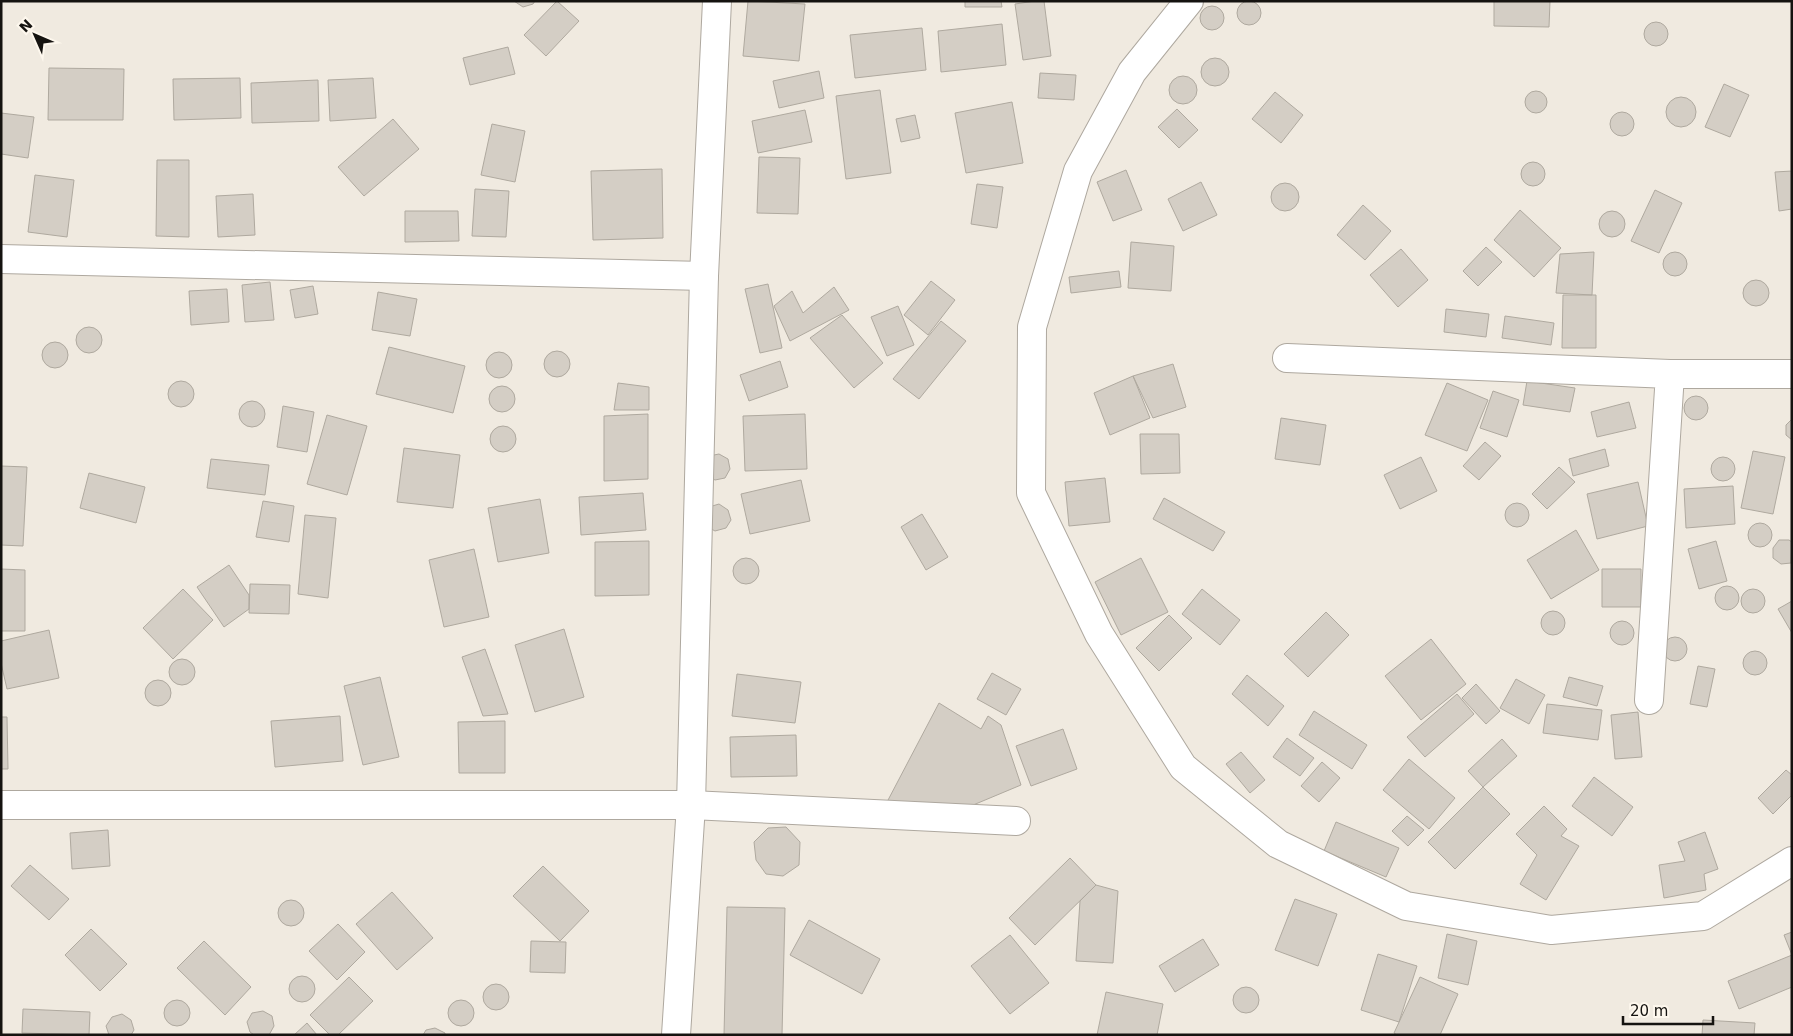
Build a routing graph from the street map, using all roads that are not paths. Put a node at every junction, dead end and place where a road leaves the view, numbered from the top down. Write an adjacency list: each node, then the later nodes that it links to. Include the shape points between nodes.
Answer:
1 (716, 1): 4 (street)
2 (1188, 1): 12 (street, via 1132,72 1078,171 1032,327 1031,493 1099,634 1183,767 1278,844 1406,906 1551,930 1703,916)
3 (1, 260): 4 (street)
4 (704, 276): 10 (street)
5 (1288, 358): 6 (street)
6 (1670, 374): 7 (street); 8 (street)
7 (1792, 374)
8 (1649, 700)
9 (1, 805): 10 (street)
10 (691, 805): 11 (street); 13 (street)
11 (1016, 821)
12 (1792, 861)
13 (676, 1035)

